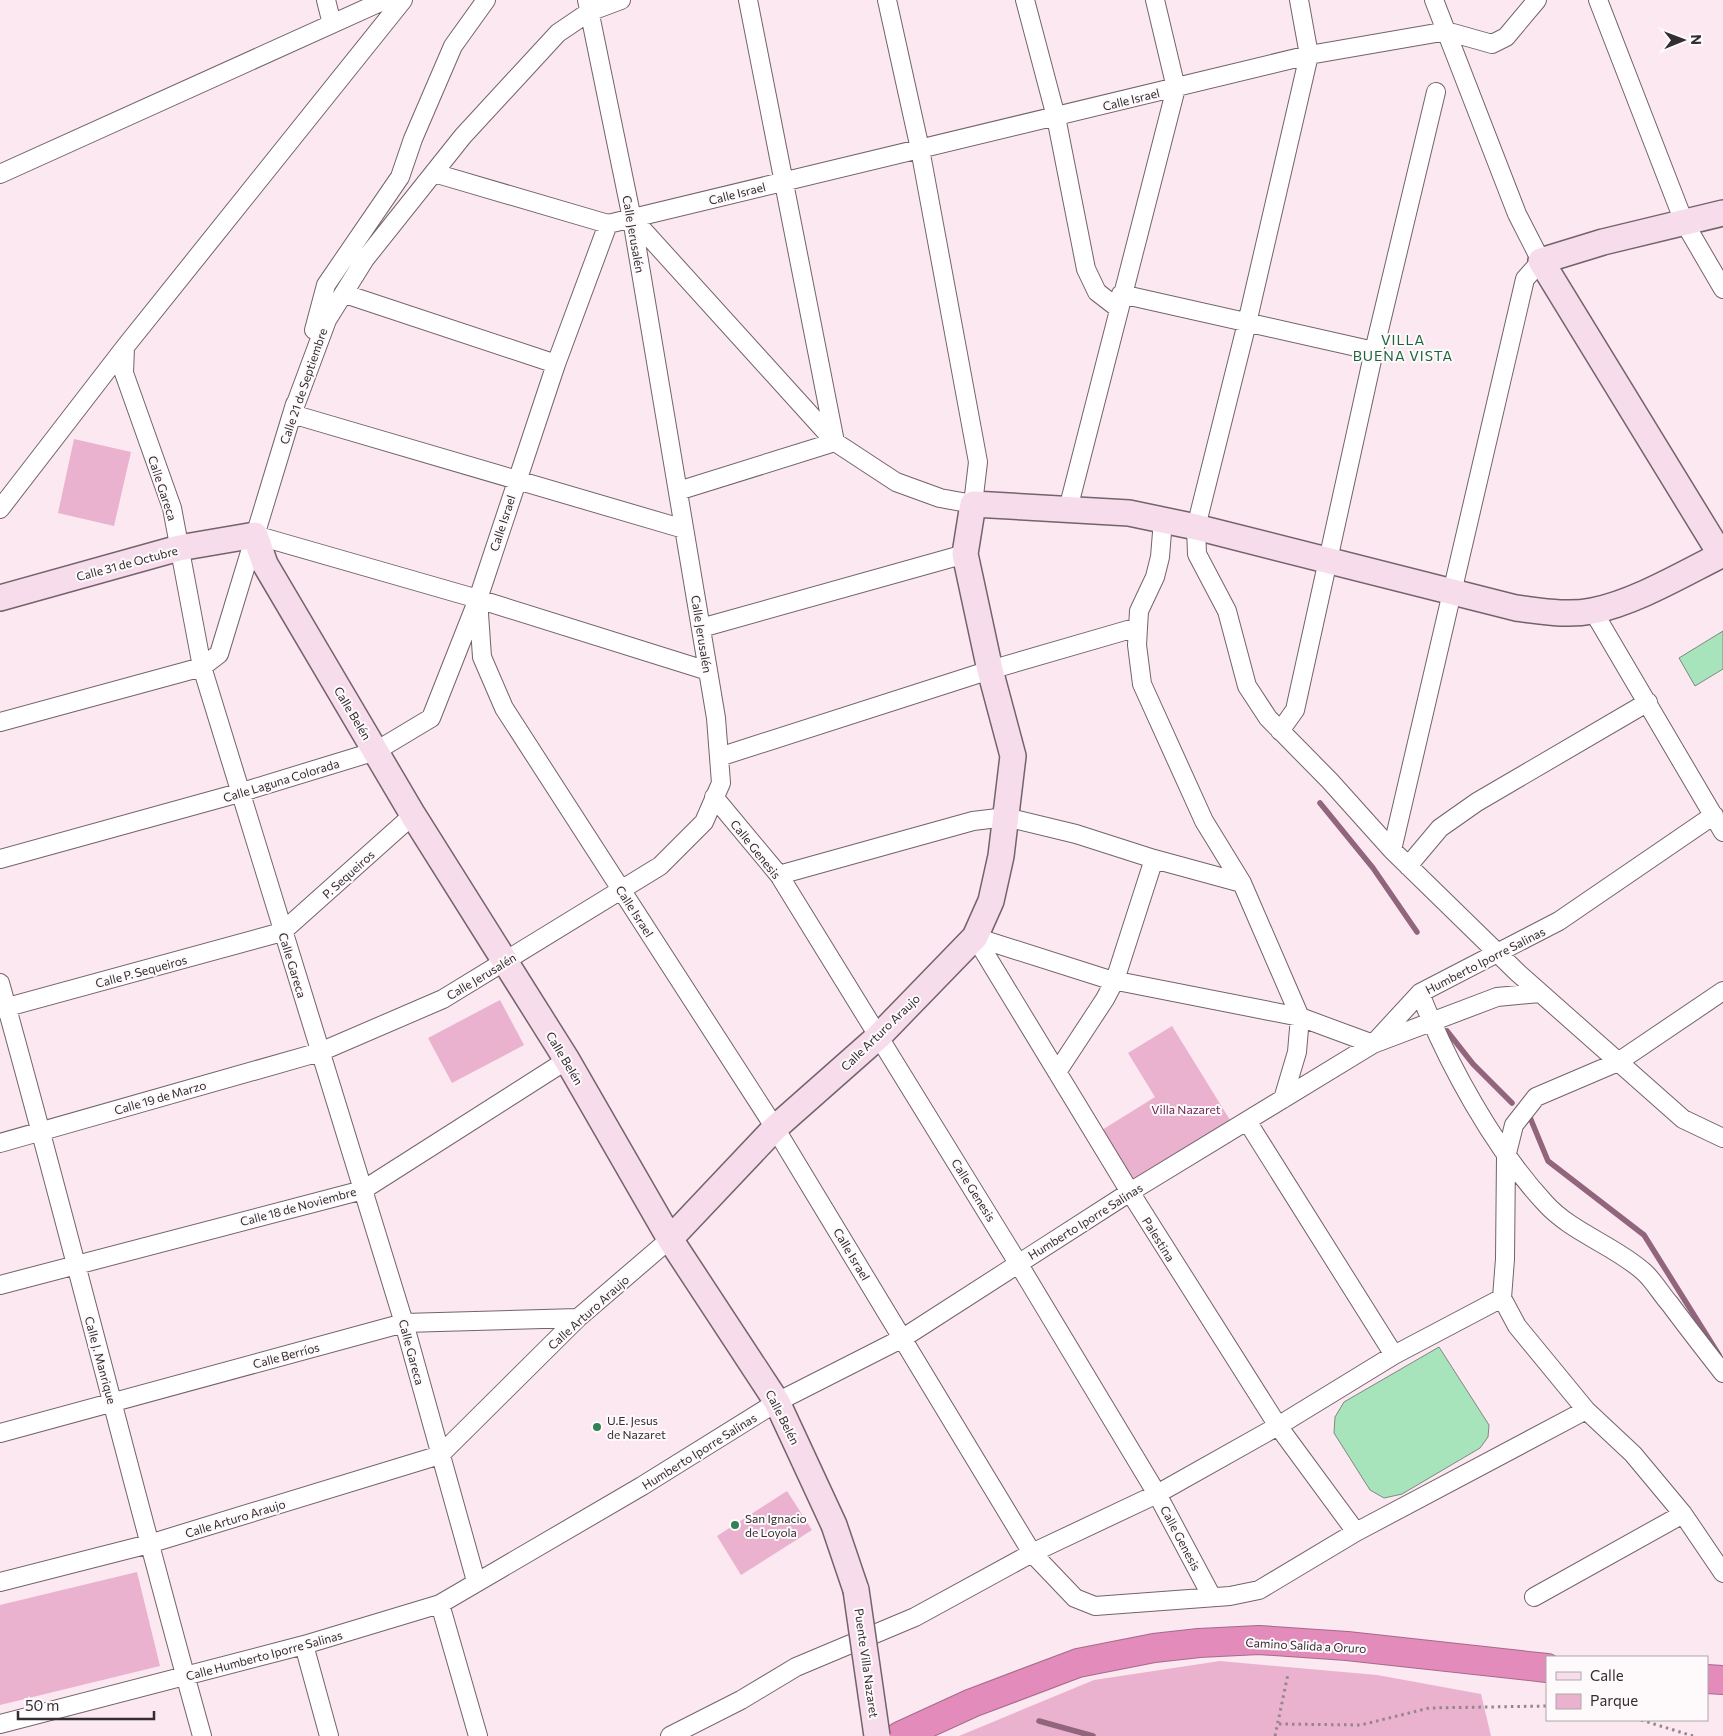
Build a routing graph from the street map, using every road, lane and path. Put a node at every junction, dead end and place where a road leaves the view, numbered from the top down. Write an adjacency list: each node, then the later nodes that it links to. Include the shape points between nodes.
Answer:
1 (326, 0): 15 (street)
2 (385, 0): 15 (street)
3 (403, 0): 34 (street)
4 (486, 0): 37 (street, via 453,46 412,139 400,177 326,285)
5 (621, 0): 14 (street, Calle 21 de Septiembre)
6 (748, 0): 24 (street)
7 (887, 0): 21 (street)
8 (1025, 0): 20 (street)
9 (1155, 0): 18 (street)
10 (1299, 0): 17 (street)
11 (1434, 0): 16 (street)
12 (1537, 0): 16 (street, Calle Israel, via 1506,37 1492,44)
13 (1598, 0): 27 (street)
14 (588, 6): 22 (street, Calle 21 de Septiembre, via 558,33 463,136); 26 (street, Calle Jerusalén)
15 (332, 24): 23 (street)
16 (1446, 33): 17 (street, Calle Israel); 29 (street, via 1517,214)
17 (1309, 56): 18 (street, Calle Israel); 33 (street)
18 (1176, 88): 20 (street, Calle Israel); 32 (street)
19 (1436, 92): 35 (street)
20 (1056, 117): 21 (street, Calle Israel); 32 (street, via 1086,269 1097,292)
21 (920, 149): 24 (street, Calle Israel); 41 (street, via 978,462)
22 (434, 173): 28 (street); 31 (street, Calle 21 de Septiembre, via 365,259)
23 (0, 174)
24 (784, 182): 26 (street, Calle Israel); 38 (street)
25 (1723, 213): 27 (street)
26 (632, 218): 28 (street, Calle Israel); 38 (street); 40 (street, Calle Jerusalén)
27 (1684, 222): 29 (street); 30 (street)
28 (608, 224): 36 (street, Calle Israel)
29 (1541, 261): 50 (street); 52 (street, via 1525,278)
30 (1723, 289)
31 (345, 294): 36 (street); 37 (street, Calle 21 de Septiembre, via 327,320)
32 (1120, 302): 33 (street); 43 (street)
33 (1247, 323): 35 (street); 45 (street)
34 (125, 347): 42 (street); 48 (street, Calle Gareca, via 124,374 172,508)
35 (1374, 351): 51 (street)
36 (556, 364): 39 (street, Calle Israel)
37 (292, 414): 39 (street); 47 (street, Calle 21 de Septiembre)
38 (835, 442): 40 (street); 41 (street, via 896,482 940,498)
39 (516, 480): 46 (street); 54 (street, Calle Israel)
40 (678, 491): 46 (street, Calle Jerusalén)
41 (973, 504): 43 (street); 49 (street, Calle Arturo Araujo)
42 (0, 509)
43 (1068, 509): 44 (street, via 1128,513)
44 (1163, 520): 45 (street); 56 (street, via 1160,556 1155,577 1139,611)
45 (1196, 527): 51 (street); 63 (street, via 1197,554 1227,611 1247,686)
46 (684, 529): 57 (street, Calle Jerusalén)
47 (255, 535): 48 (street, Calle 31 de Octubre); 54 (street); 58 (street, Calle 21 de Septiembre, via 219,654); 64 (street, Calle Belén, via 265,564)
48 (180, 548): 53 (street, Calle 31 de Octubre); 58 (street, Calle Gareca)
49 (966, 554): 57 (street); 59 (street, Calle Arturo Araujo)
50 (1722, 554): 55 (street, via 1644,594)
51 (1327, 560): 52 (street); 63 (street, via 1295,710)
52 (1452, 592): 55 (street, via 1516,608 1566,613); 72 (street)
53 (0, 598)
54 (478, 599): 60 (street); 64 (street, Calle Laguna Colorada, via 431,718); 78 (street, Calle Israel, via 482,657 504,708)
55 (1593, 611): 61 (street)
56 (1138, 627): 59 (street); 77 (street, via 1136,645 1142,684 1204,821)
57 (701, 628): 60 (street, Calle Jerusalén)
58 (202, 666): 62 (street, Calle 21 de Septiembre); 66 (street, Calle Gareca)
59 (990, 670): 65 (street); 70 (street, Calle Arturo Araujo, via 1013,756)
60 (708, 671): 65 (street, Calle Jerusalén)
61 (1648, 702): 69 (street); 75 (street, via 1477,802 1440,828)
62 (0, 722)
63 (1280, 731): 72 (street)
64 (376, 751): 66 (street, Calle Laguna Colorada); 68 (street, Calle Belén)
65 (719, 757): 67 (street, Calle Jerusalén, via 721,783)
66 (239, 793): 73 (street, Calle Laguna Colorada); 79 (street, Calle Gareca)
67 (714, 797): 76 (street, Calle Genesis); 78 (street, Calle Jerusalén, via 704,822 660,866)
68 (413, 815): 79 (street, P. Sequeiros); 82 (street, Calle Belén)
69 (1714, 815): 71 (street); 81 (street, Humberto Iporre Salinas, via 1559,921)
70 (1006, 817): 74 (street, via 1076,834); 76 (street, via 973,821); 80 (street, Calle Arturo Araujo, via 1002,856 991,901)
71 (1723, 832)
72 (1392, 850): 75 (street)
73 (0, 859)
74 (1154, 859): 77 (street); 83 (street)
75 (1408, 866): 81 (street)
76 (779, 875): 91 (street, Calle Genesis)
77 (1242, 883): 89 (street)
78 (622, 890): 82 (street, Calle Jerusalén); 99 (street, Calle Israel)
79 (282, 932): 88 (street, Calle P. Sequeiros); 93 (street, Calle Gareca)
80 (976, 937): 83 (street); 91 (street, Calle Arturo Araujo); 96 (street, Palestina)
81 (1500, 954): 86 (street, Humberto Iporre Salinas); 87 (street)
82 (505, 961): 93 (street, Calle Jerusalén, via 443,999); 94 (street, Calle Belén)
83 (1115, 980): 89 (street); 96 (street)
84 (0, 983): 88 (street, Calle J. Manrique)
85 (1723, 991): 95 (street)
86 (1420, 993): 90 (street); 92 (street, Humberto Iporre Salinas)
87 (1540, 993): 90 (street, via 1497,998); 95 (street)
88 (3, 1009): 100 (street, Calle J. Manrique)
89 (1300, 1017): 92 (street); 97 (street, via 1297,1052)
90 (1431, 1021): 92 (street); 103 (street, via 1486,1126)
91 (878, 1037): 99 (street, Calle Arturo Araujo); 107 (street, Calle Genesis)
92 (1373, 1044): 97 (street, Humberto Iporre Salinas)
93 (320, 1052): 100 (street, Calle 19 de Marzo); 104 (street, Calle Gareca)
94 (567, 1060): 104 (street, Calle 18 de Noviembre); 106 (street, Calle Belén)
95 (1618, 1062): 101 (street, via 1683,1119); 103 (street, via 1536,1097 1514,1125)
96 (1057, 1072): 105 (street, Palestina)
97 (1283, 1099): 98 (street, Humberto Iporre Salinas)
98 (1248, 1121): 105 (street, Humberto Iporre Salinas); 114 (street)
99 (775, 1128): 106 (street, Calle Arturo Araujo); 113 (street, Calle Israel)
100 (42, 1131): 102 (street, Calle 19 de Marzo); 108 (street, Calle J. Manrique)
101 (1723, 1138)
102 (0, 1143)
103 (1507, 1154): 110 (street); 115 (street, via 1546,1204 1645,1273)
104 (363, 1190): 108 (street, Calle 18 de Noviembre); 112 (street, Calle Gareca)
105 (1130, 1192): 107 (street, Humberto Iporre Salinas); 119 (street, Palestina)
106 (670, 1239): 111 (street, Calle Arturo Araujo); 116 (street, Calle Belén)
107 (1018, 1263): 113 (street, Humberto Iporre Salinas); 122 (street, Calle Genesis)
108 (76, 1264): 109 (street, Calle 18 de Noviembre); 117 (street, Calle J. Manrique)
109 (0, 1285)
110 (1502, 1298): 114 (street); 118 (street, via 1517,1326)
111 (578, 1318): 112 (street, Calle Berríos); 121 (street, Calle Arturo Araujo)
112 (404, 1323): 117 (street, Calle Berríos); 121 (street, Calle Gareca)
113 (903, 1338): 116 (street, Humberto Iporre Salinas); 126 (street, Calle Israel)
114 (1394, 1355): 119 (street)
115 (1723, 1373)
116 (777, 1402): 128 (street, Humberto Iporre Salinas, via 642,1486); 130 (street, Calle Belén, via 834,1525)
117 (112, 1403): 120 (street, Calle Berríos); 125 (street, Calle J. Manrique)
118 (1586, 1410): 123 (street, via 1633,1454); 124 (street, Calle Israel)
119 (1278, 1426): 122 (street); 124 (street, Palestina)
120 (0, 1433)
121 (440, 1455): 125 (street, Calle Arturo Araujo); 128 (street, Calle Gareca)
122 (1157, 1494): 126 (street); 131 (street, Calle Genesis)
123 (1683, 1514): 127 (street); 132 (street)
124 (1356, 1532): 131 (street, Calle Israel, via 1259,1590)
125 (149, 1544): 129 (street, Calle Arturo Araujo); 137 (street, Calle J. Manrique)
126 (1032, 1553): 131 (street, Calle Israel, via 1075,1598 1095,1606); 140 (street, via 914,1617 796,1667)
127 (1723, 1573)
128 (476, 1581): 133 (street, Humberto Iporre Salinas)
129 (0, 1582)
130 (856, 1590): 150 (street, Puente Villa Nazaret, bridge)
131 (1212, 1597)
132 (1534, 1597)
133 (440, 1604): 134 (street, Calle Humberto Iporre Salinas); 147 (street)
134 (304, 1645): 137 (street, Calle Humberto Iporre Salinas); 146 (street)
135 (1546, 1668): 151 (highway, Camino Salida a Oruro, via 1347,1646 1259,1640 1198,1643 1078,1663 972,1703)
136 (1288, 1674): 144 (path)
137 (185, 1676): 143 (street, Calle Humberto Iporre Salinas); 145 (street, Calle J. Manrique)
138 (1708, 1679): 139 (highway)
139 (1723, 1680)
140 (741, 1700): 148 (street); 149 (street)
141 (1546, 1706): 144 (path, via 1429,1708 1361,1725)
142 (1644, 1721): 153 (path)
143 (0, 1724)
144 (1279, 1724): 152 (path)
145 (202, 1736)
146 (329, 1736)
147 (478, 1736)
148 (670, 1736)
149 (698, 1736)
150 (877, 1736)
151 (900, 1736)
152 (1276, 1736)
153 (1693, 1736)

